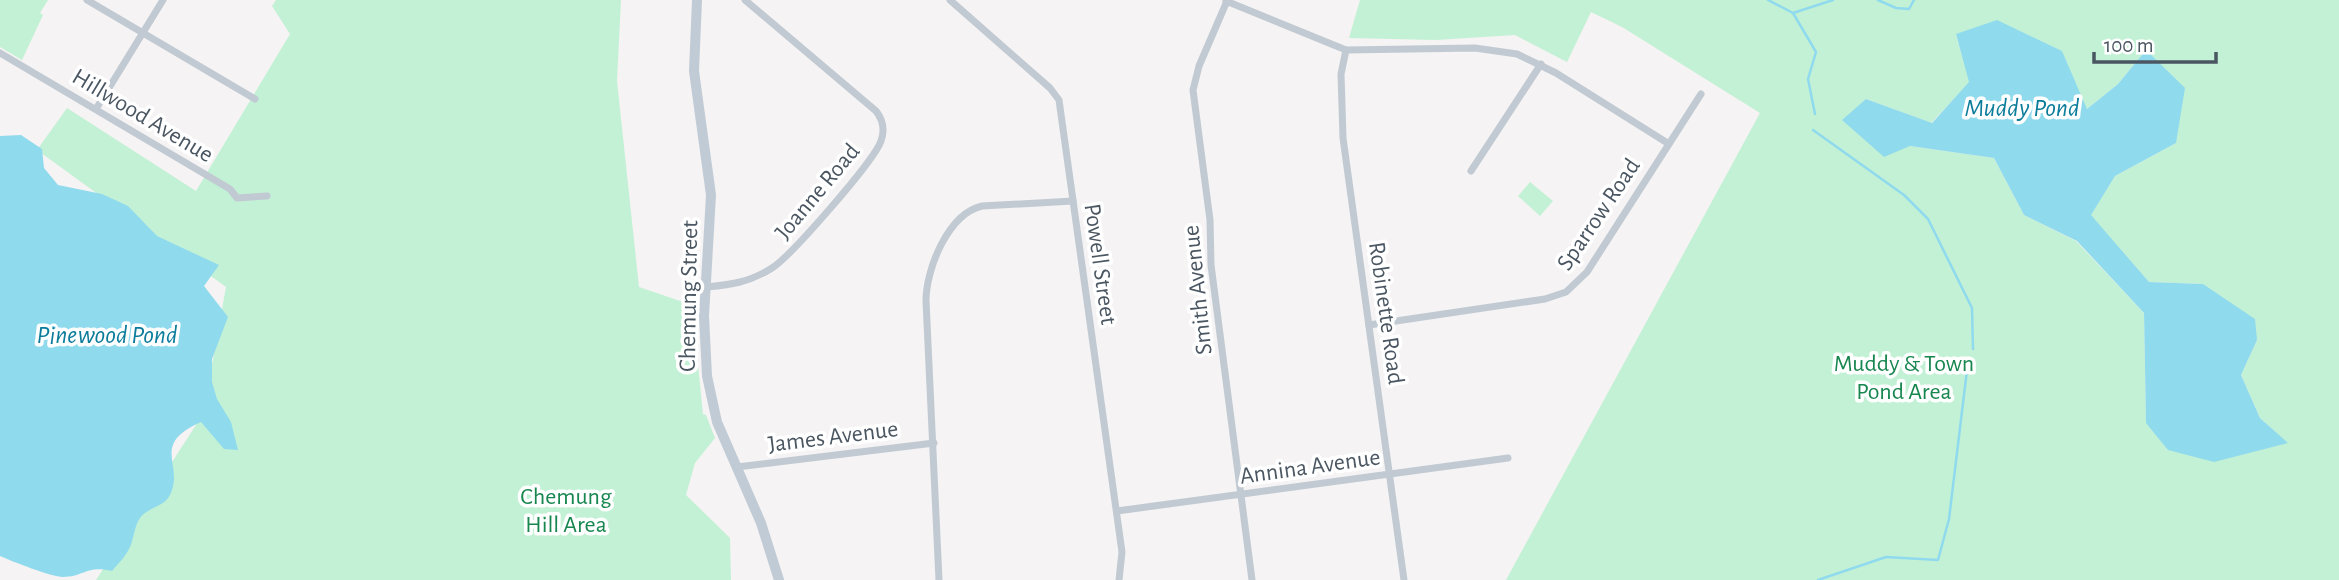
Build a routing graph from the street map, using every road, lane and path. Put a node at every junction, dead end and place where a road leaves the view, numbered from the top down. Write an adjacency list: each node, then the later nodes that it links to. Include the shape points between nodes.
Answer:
1 (87, 0): 7 (street)
2 (163, 0): 7 (street)
3 (697, 0): 18 (street, Chemung Street, via 694,71 711,195)
4 (745, 0): 18 (street, Joanne Road, via 876,111 883,134 873,156 783,259 753,279)
5 (950, 0): 17 (street, Powell Street, via 1058,96)
6 (1225, 1): 8 (street); 24 (street, Smith Avenue, via 1199,66 1193,97)
7 (142, 34): 12 (street); 13 (street)
8 (1346, 50): 10 (street, via 1489,49); 19 (street, Robinette Road, via 1341,74 1343,138)
9 (0, 53): 13 (street, Hillwood Avenue)
10 (1541, 64): 14 (street); 15 (street)
11 (1701, 94): 14 (street, Sparrow Road)
12 (255, 99)
13 (96, 109): 16 (street, Hillwood Avenue, via 230,189 237,198)
14 (1669, 144): 19 (street, Sparrow Road, via 1582,280 1566,292)
15 (1471, 172)
16 (267, 195)
17 (1073, 201): 20 (street, via 977,208 962,216 952,229 926,288); 25 (street, Powell Street)
18 (705, 287): 22 (street, Chemung Street, via 708,385 717,422)
19 (1369, 325): 23 (street, Robinette Road)
20 (934, 443): 22 (street, James Avenue); 27 (street)
21 (1508, 458): 23 (street, Annina Avenue)
22 (737, 467): 26 (street, Chemung Street)
23 (1390, 474): 24 (street, Annina Avenue); 30 (street, Robinette Road)
24 (1241, 494): 25 (street, Annina Avenue); 29 (street, Smith Avenue)
25 (1117, 511): 28 (street, Powell Street, via 1123,562)
26 (779, 580)
27 (939, 580)
28 (1119, 580)
29 (1252, 580)
30 (1404, 580)

